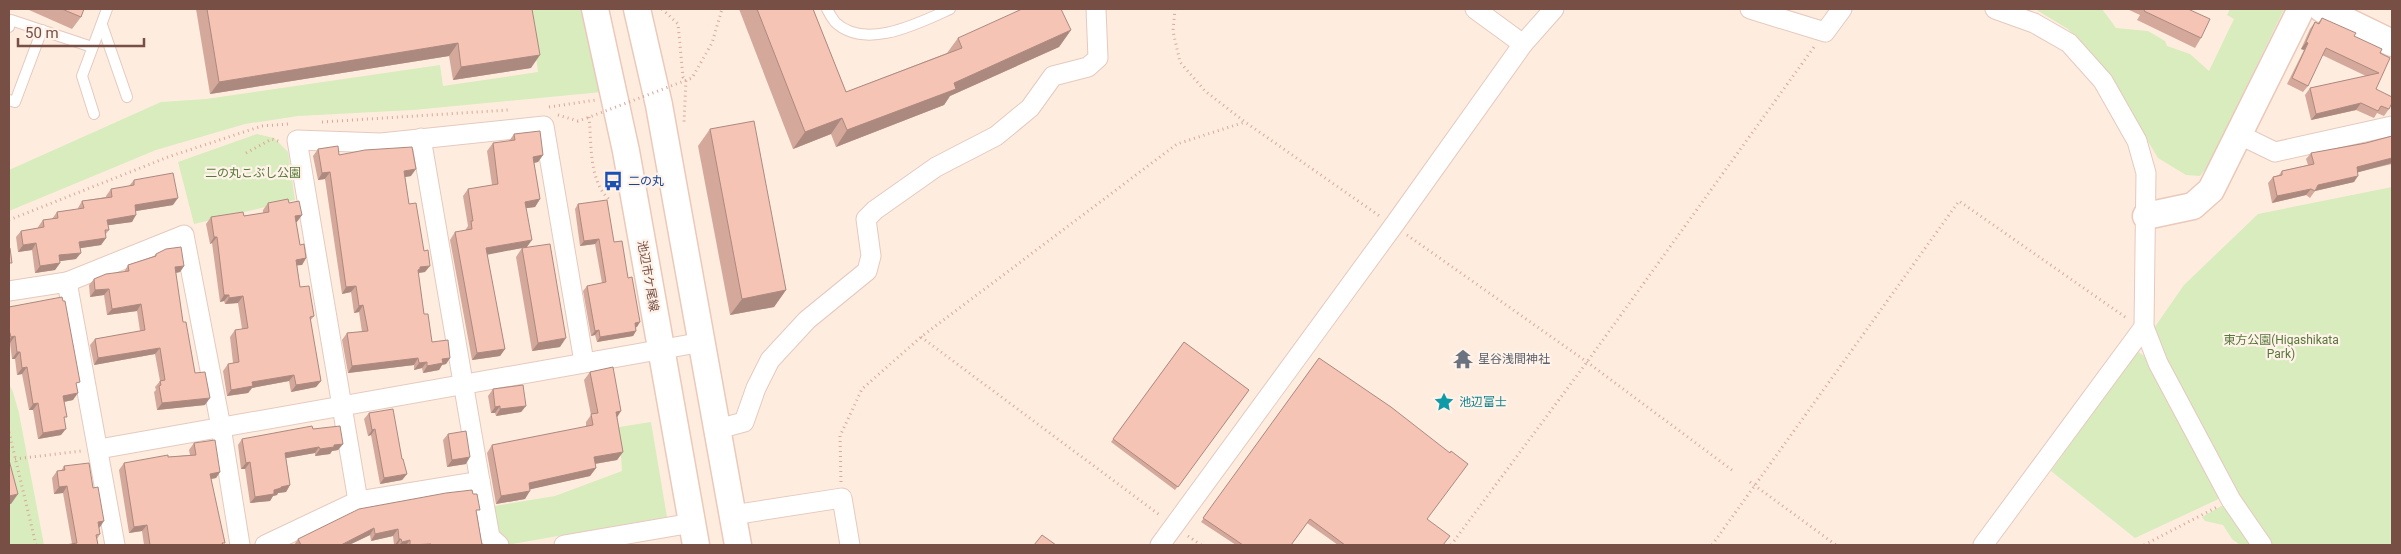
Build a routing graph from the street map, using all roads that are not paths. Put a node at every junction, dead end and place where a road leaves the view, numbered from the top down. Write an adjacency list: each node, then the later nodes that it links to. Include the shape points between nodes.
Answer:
1 (107, 9): 14 (lane)
2 (595, 9): 31 (street, 池辺市ケ尾線, via 626,151)
3 (637, 9): 30 (street, via 655,86)
4 (827, 9): 5 (lane, via 836,22 856,33 881,35)
5 (950, 9)
6 (1096, 9): 36 (street, via 1098,58 1088,67 1053,76 1030,108 996,136 936,167 870,214 866,219 871,256 867,271 807,320 770,360 744,422)
7 (1474, 9): 18 (street)
8 (1554, 9): 18 (street)
9 (1750, 9): 10 (street, via 1825,32)
10 (1842, 9)
11 (1995, 9): 26 (street, via 2034,23 2070,43 2103,81 2137,141 2146,173)
12 (2301, 9): 24 (street)
13 (2322, 9): 17 (street)
14 (102, 24): 19 (lane); 20 (lane)
15 (9, 26): 16 (lane, via 12,20)
16 (42, 30): 19 (lane); 21 (lane, via 15,102)
17 (2392, 43)
18 (1523, 44): 49 (street)
19 (92, 48): 22 (lane, via 82,76)
20 (127, 97)
21 (9, 100)
22 (94, 114)
23 (2392, 126): 24 (street, via 2275,152)
24 (2240, 135): 26 (street, via 2211,190 2193,206)
25 (420, 138): 32 (street, via 544,126); 33 (street); 34 (street, via 381,143 297,140)
26 (2146, 216): 29 (street)
27 (68, 282): 28 (street); 35 (street, via 184,235); 37 (street)
28 (9, 291)
29 (2144, 327): 50 (street); 51 (street, via 2158,363 2231,500)
30 (703, 342): 31 (street); 36 (street)
31 (661, 349): 32 (street); 41 (street, 池辺市ケ尾線)
32 (584, 362): 33 (street)
33 (464, 384): 34 (street); 38 (street)
34 (341, 406): 35 (street); 39 (street)
35 (221, 427): 37 (street); 43 (street)
36 (718, 430): 40 (street)
37 (94, 449): 42 (street)
38 (480, 480): 39 (street); 45 (street, via 490,537)
39 (358, 501): 44 (street)
40 (733, 515): 47 (street); 48 (street, via 842,498)
41 (694, 534): 46 (street)
42 (115, 545)
43 (240, 545)
44 (264, 545)
45 (499, 545)
46 (564, 545)
47 (738, 545)
48 (850, 545)
49 (1160, 545)
50 (1983, 545)
51 (2262, 545)

